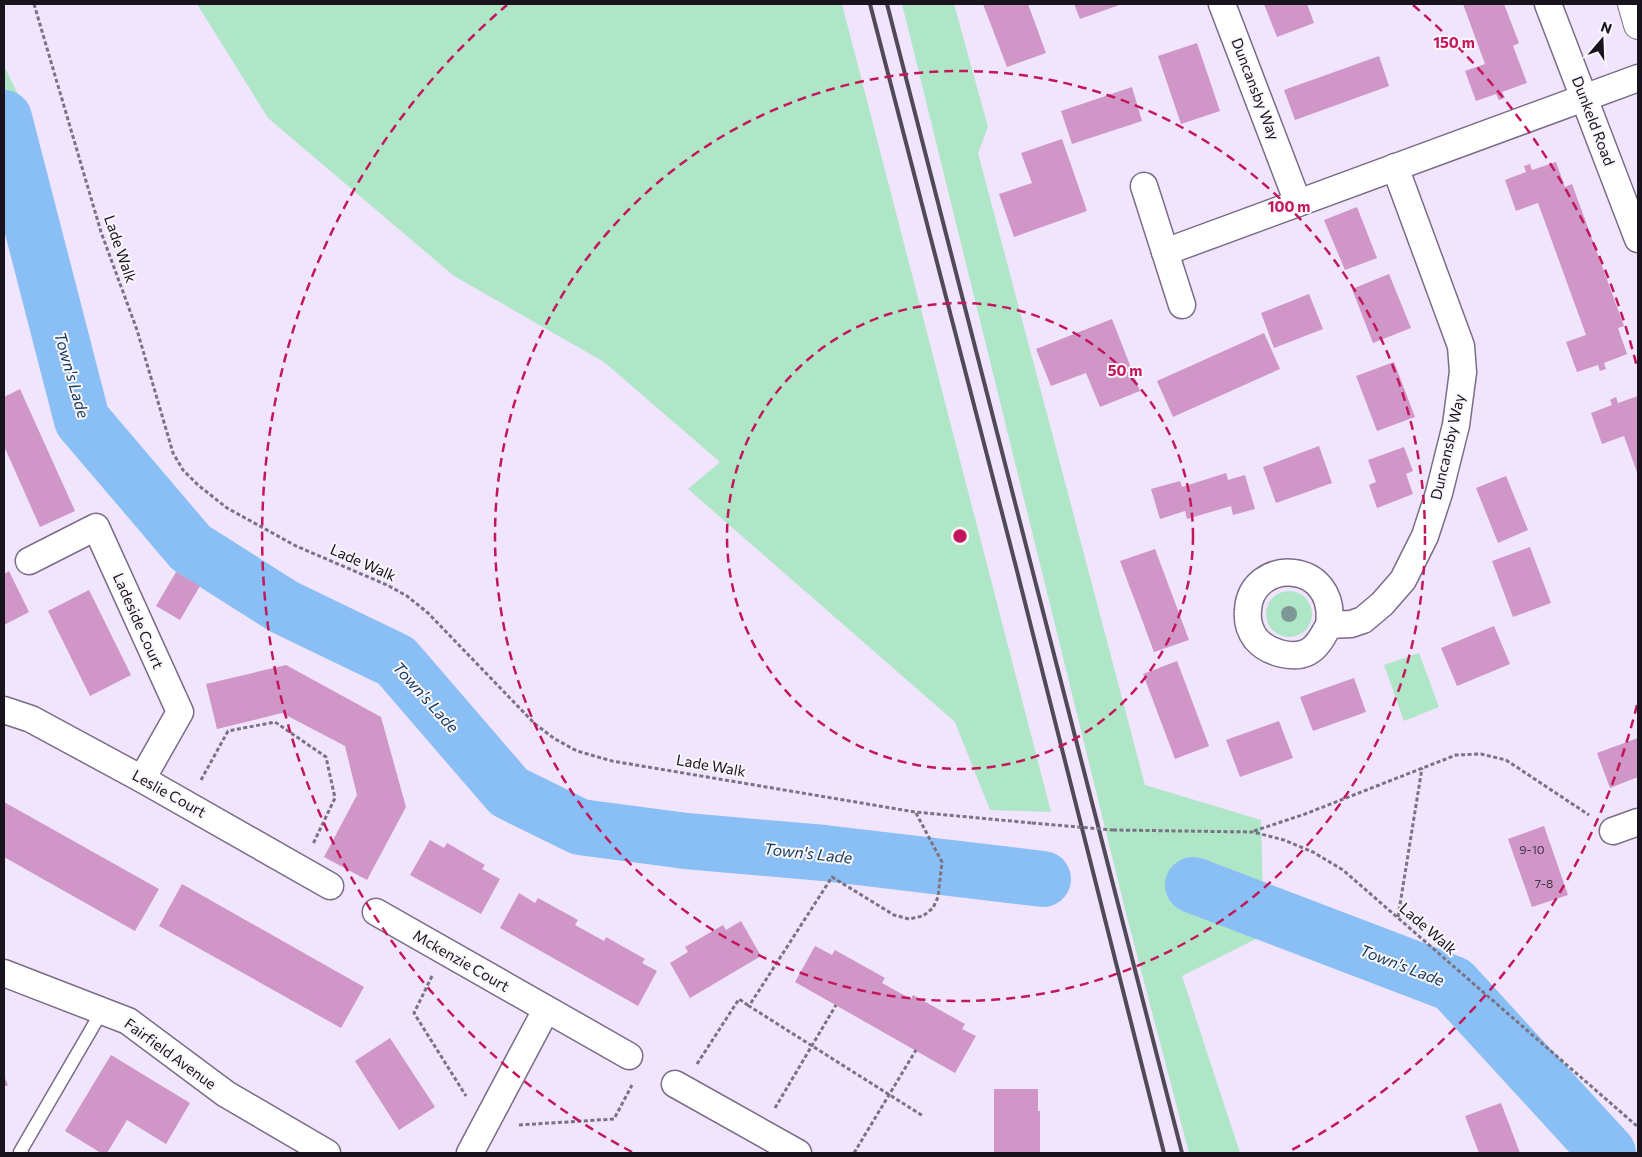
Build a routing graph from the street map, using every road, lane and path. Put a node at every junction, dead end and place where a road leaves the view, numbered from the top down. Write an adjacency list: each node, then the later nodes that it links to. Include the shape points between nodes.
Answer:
1 (34, 4): 20 (path, Lade Walk, via 101,232 137,330 173,452 183,470 198,485 228,508 296,546 407,596 428,613 536,724 578,751 612,761)
2 (1222, 4): 10 (street, Duncansby Way)
3 (1548, 4): 7 (street, Dunkeld Road)
4 (1632, 4): 5 (main road)
5 (1638, 25)
6 (1638, 78): 7 (street)
7 (1584, 98): 8 (street); 11 (street, Dunkeld Road)
8 (1395, 167): 10 (street); 15 (street, Duncansby Way, via 1461,346 1462,395 1450,454 1425,536 1403,580 1363,620)
9 (1144, 186): 12 (street)
10 (1298, 203): 12 (street)
11 (1638, 239)
12 (1165, 252): 13 (street)
13 (1182, 305)
14 (29, 561): 18 (street, Ladeside Court, via 96,527 180,712)
15 (1329, 625)
16 (4, 710): 18 (street, Leslie Court, via 30,719)
17 (1423, 767): 22 (path, via 1456,755 1481,754 1506,760); 23 (path); 27 (path)
18 (142, 779): 19 (street, Leslie Court)
19 (188, 805): 24 (street, Leslie Court); 24 (path, via 228,731 275,722 326,758 335,798)
20 (915, 812): 23 (path, Lade Walk, bridge, via 1113,830); 30 (path, via 942,862 938,897 933,908 923,916 910,919 894,915 832,877)
21 (1638, 822): 22 (street)
22 (1613, 831)
23 (1253, 832): 27 (path, Lade Walk, via 1284,840 1321,857 1343,870)
24 (300, 869): 25 (street, Leslie Court)
25 (330, 886)
26 (376, 912): 31 (street, Mckenzie Court)
27 (1398, 917): 39 (path, Lade Walk)
28 (4, 973): 32 (street, Fairfield Avenue)
29 (836, 1005): 33 (path)
30 (749, 1006): 33 (path); 36 (path, via 738,998)
31 (546, 1010): 35 (street, Mckenzie Court); 43 (street)
32 (102, 1011): 41 (street, Fairfield Avenue, via 128,1021 226,1094); 42 (lane)
33 (813, 1045): 37 (path); 40 (path)
34 (916, 1050): 37 (path)
35 (628, 1056)
36 (678, 1086): 40 (street)
37 (890, 1094): 38 (path); 45 (path)
38 (923, 1116)
39 (1638, 1127)
40 (760, 1132): 44 (street)
41 (312, 1150)
42 (22, 1153)
43 (470, 1153)
44 (798, 1153)
45 (854, 1153)

